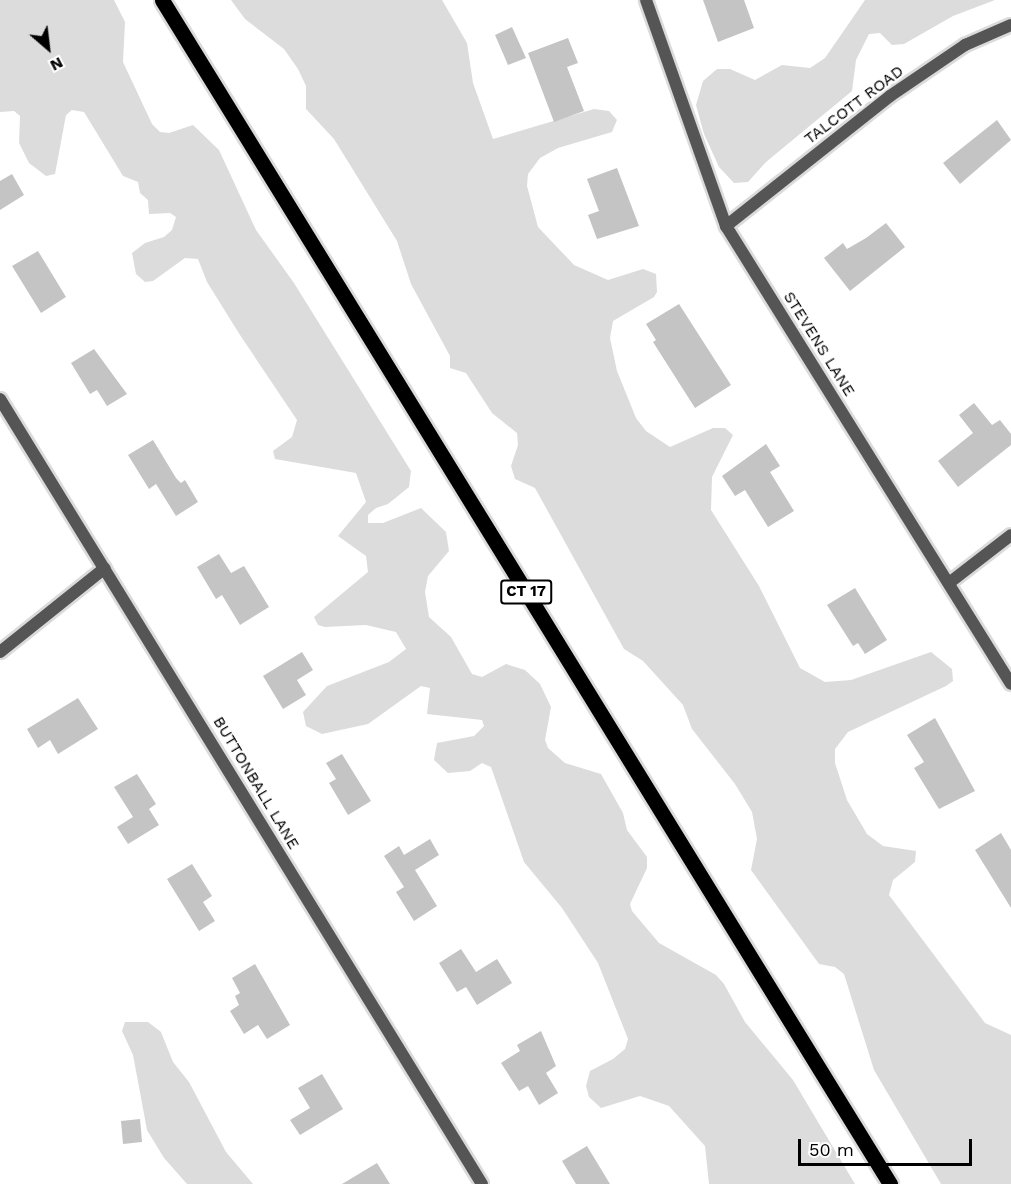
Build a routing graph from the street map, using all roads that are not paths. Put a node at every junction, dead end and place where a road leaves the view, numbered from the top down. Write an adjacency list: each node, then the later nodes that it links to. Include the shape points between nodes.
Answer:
1 (162, 0): 12 (main road, CT 17)
2 (646, 0): 4 (street, STEVENS LANE)
3 (1011, 25): 4 (street, TALCOTT ROAD, via 965,45 890,96)
4 (726, 226): 8 (street, STEVENS LANE)
5 (0, 399): 7 (street, BUTTONBALL LANE)
6 (1011, 535): 8 (street)
7 (105, 568): 9 (street); 11 (street, BUTTONBALL LANE)
8 (949, 583): 10 (street, STEVENS LANE)
9 (0, 652)
10 (1011, 684)
11 (482, 1184)
12 (890, 1184)

